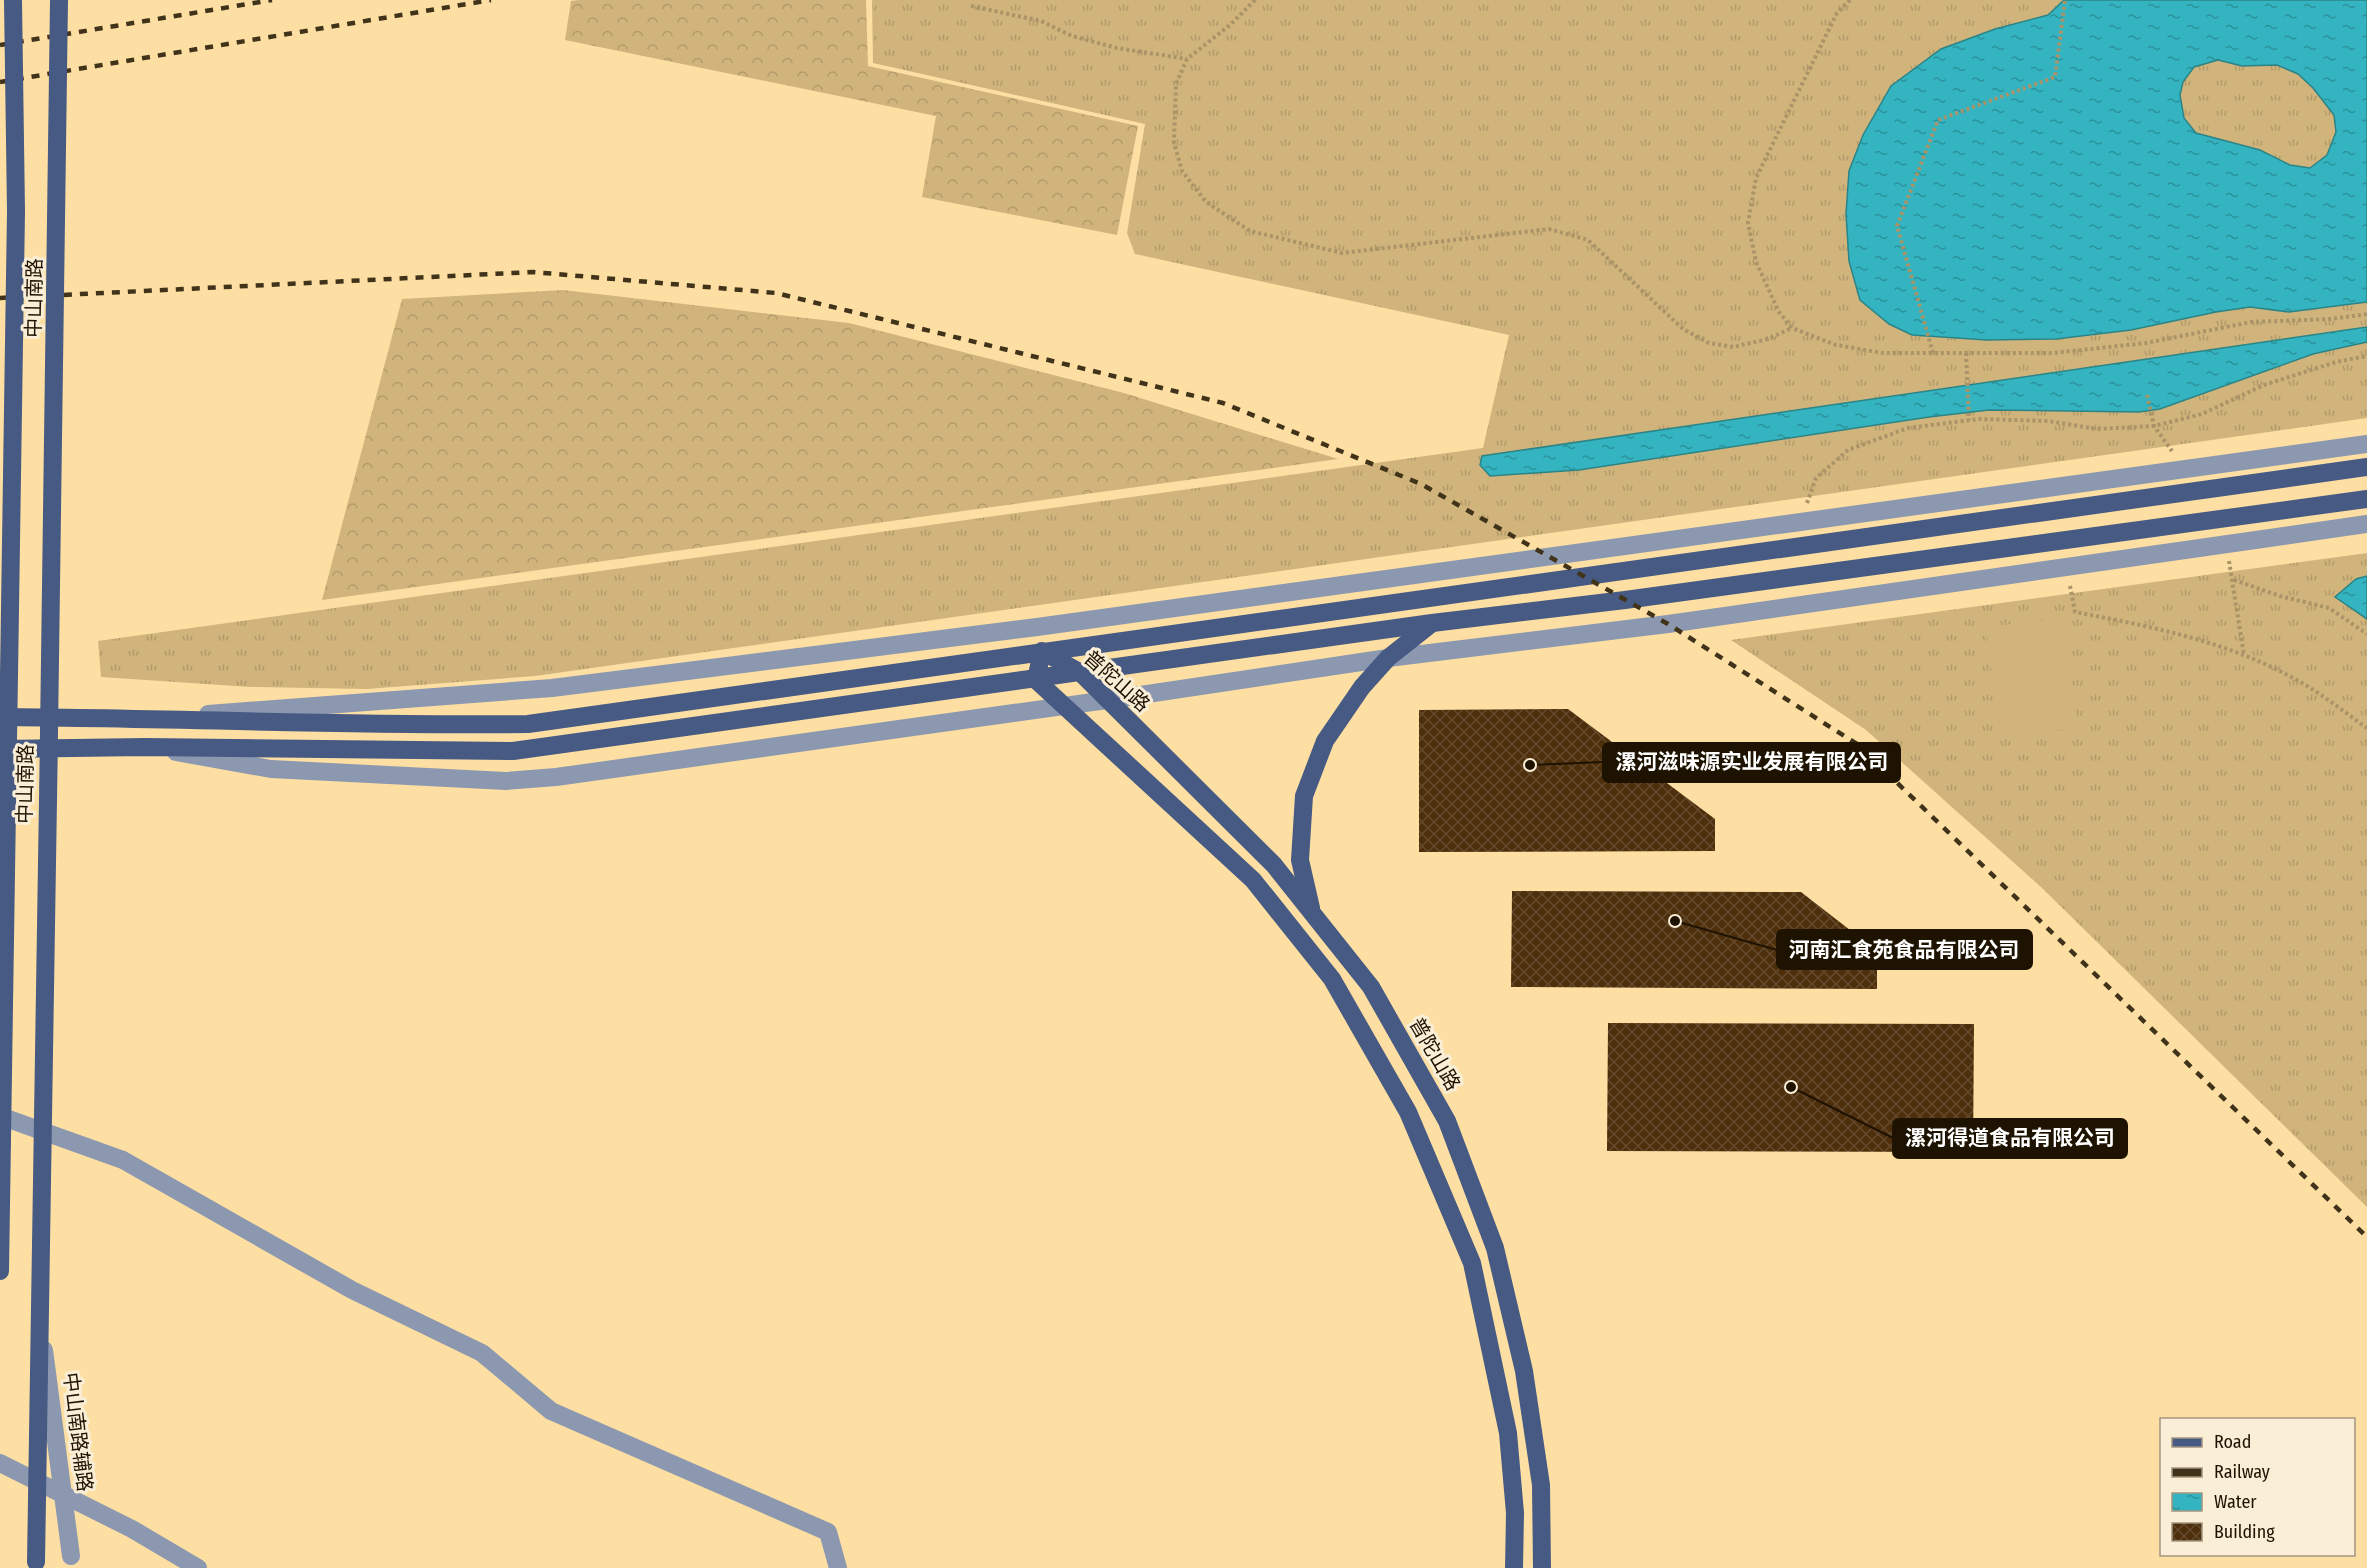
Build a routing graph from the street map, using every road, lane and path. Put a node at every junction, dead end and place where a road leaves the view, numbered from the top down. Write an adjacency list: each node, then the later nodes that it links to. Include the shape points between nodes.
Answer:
1 (13, 0): 40 (main road, 中山南路, bridge, via 16,211)
2 (58, 0): 41 (main road, 中山南路, bridge)
3 (1255, 0): 7 (path)
4 (1850, 0): 9 (path, via 1836,13 1756,178 1748,223 1756,262 1779,312)
5 (2065, 0): 10 (path, via 2055,77 1938,120 1897,226)
6 (971, 6): 7 (path, via 1041,21 1072,36 1117,48)
7 (1187, 59): 9 (path, via 1176,84 1174,143 1182,171 1206,202 1250,231 1342,253 1549,229 1588,240 1683,329 1709,343 1733,347 1768,339)
8 (2367, 314): 11 (path, via 2331,320 2250,322 2146,343 2053,352)
9 (1792, 328): 10 (path, via 1836,345 1883,352)
10 (1933, 353): 11 (path)
11 (1966, 353): 14 (path)
12 (2367, 356): 15 (path, via 2264,385 2202,414)
13 (2147, 395): 15 (path)
14 (1969, 420): 15 (path, via 2048,421 2097,429); 20 (path, via 1908,428 1848,450 1816,478)
15 (2154, 426): 18 (path)
16 (2367, 444): 18 (street)
17 (2367, 467): 27 (main road)
18 (2184, 468): 20 (street)
19 (2367, 499): 24 (main road)
20 (1801, 520): 25 (street)
21 (2367, 524): 22 (street)
22 (2066, 567): 28 (street, via 1668,624); 35 (path, via 2075,612 2162,629 2244,655 2306,685)
23 (2233, 580): 26 (path, via 2329,608)
24 (1432, 623): 28 (main road); 29 (main road)
25 (1036, 627): 27 (street); 34 (street, via 552,688)
26 (2367, 634)
27 (1042, 651): 29 (main road, 普陀山路); 30 (main road); 34 (main road, via 528,724 391,725)
28 (1388, 658): 31 (street); 38 (main road, via 1362,687 1325,741 1304,796 1300,860)
29 (1082, 674): 30 (main road); 31 (main road, 普陀山路)
30 (1036, 680): 32 (main road); 36 (main road, via 513,751)
31 (1107, 700): 32 (street); 38 (main road, 普陀山路, via 1274,865)
32 (1064, 706): 36 (street, via 506,781 271,769); 47 (main road, via 1253,880 1332,979 1408,1112 1472,1263 1508,1433 1515,1513)
33 (0, 717): 34 (main road)
34 (149, 718)
35 (2367, 728)
36 (145, 747): 37 (main road)
37 (0, 749)
38 (1312, 913): 48 (main road, 普陀山路, via 1371,987 1447,1121 1496,1248 1524,1371 1541,1485)
39 (0, 1116): 46 (street, via 123,1160 352,1290 482,1353 550,1411 828,1532)
40 (0, 1271)
41 (38, 1302): 43 (street, 中山南路辅路, bridge); 44 (main road, 中山南路, bridge)
42 (0, 1463): 45 (street, via 132,1529)
43 (71, 1562)
44 (36, 1565)
45 (198, 1568)
46 (838, 1568)
47 (1514, 1568)
48 (1542, 1568)

